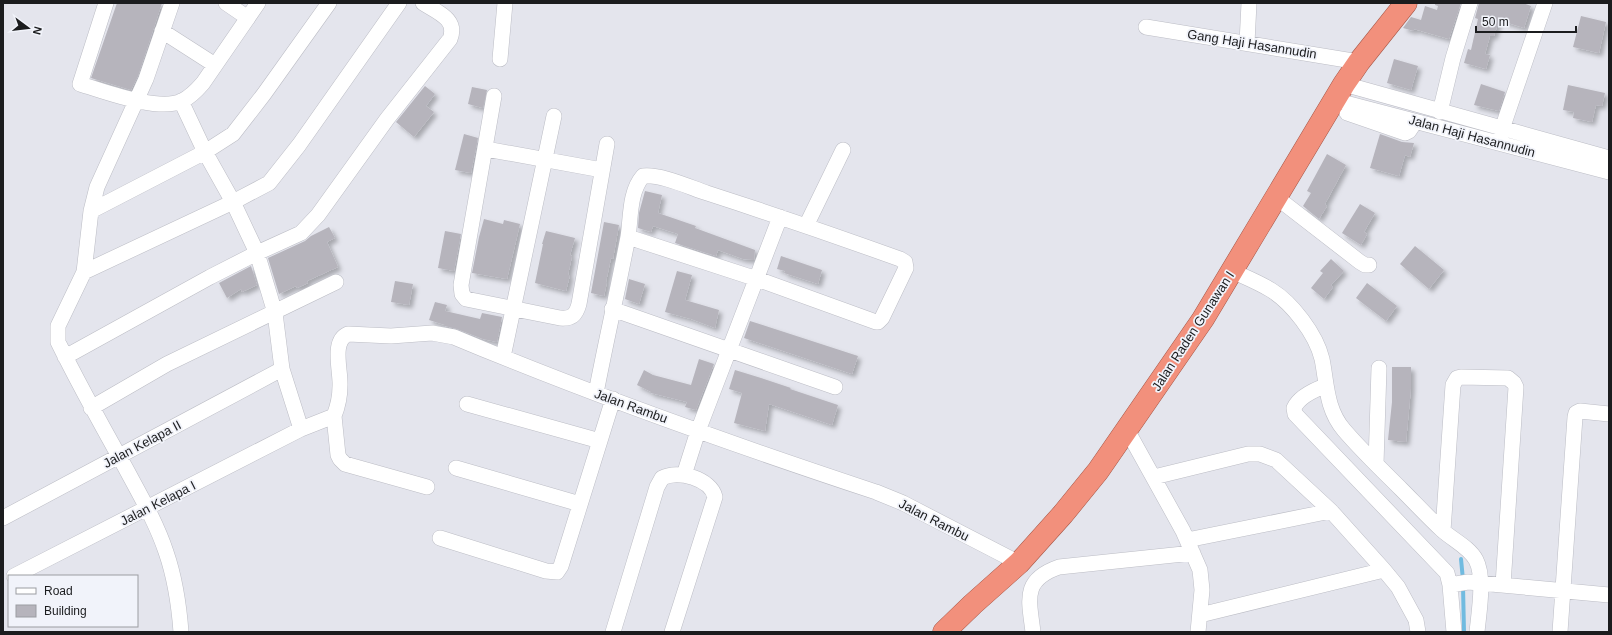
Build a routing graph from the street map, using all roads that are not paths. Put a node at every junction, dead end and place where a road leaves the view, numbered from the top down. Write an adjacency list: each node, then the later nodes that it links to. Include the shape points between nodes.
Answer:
1 (106, 3): 22 (street, via 80,84)
2 (172, 3): 15 (street)
3 (226, 3): 13 (street)
4 (258, 3): 13 (street)
5 (329, 3): 31 (street, via 233,134)
6 (400, 3): 38 (street, via 269,183)
7 (423, 3): 43 (street, via 452,24 454,32 450,39 387,119 318,216 301,233)
8 (505, 3): 17 (street)
9 (1249, 3): 16 (street)
10 (1406, 3): 18 (highway, Jalan Raden Gunawan I)
11 (1470, 3): 24 (street)
12 (1545, 3): 27 (street)
13 (248, 18): 19 (street)
14 (1146, 27): 16 (street, Gang Haji Hasannudin)
15 (162, 31): 19 (street); 22 (street)
16 (1247, 43): 18 (street, Gang Haji Hasannudin)
17 (500, 58)
18 (1359, 62): 21 (highway, Jalan Raden Gunawan I)
19 (215, 66): 23 (street, via 194,93)
20 (494, 96): 29 (street)
21 (1336, 97): 24 (street, Jalan Haji Hasannudin); 26 (street, via 1404,132); 37 (highway, Jalan Raden Gunawan I)
22 (136, 101): 23 (street); 39 (street, via 104,172)
23 (181, 101): 31 (street)
24 (1436, 110): 26 (street); 27 (street, Jalan Haji Hasannudin)
25 (554, 116): 34 (street)
26 (1421, 123): 27 (street, Jalan Haji Hasannudin)
27 (1500, 136): 32 (street, Jalan Haji Hasannudin)
28 (607, 144): 35 (street)
29 (486, 149): 34 (street); 49 (street, via 461,286 462,294 472,301)
30 (843, 150): 41 (street)
31 (204, 152): 38 (street); 39 (street)
32 (1583, 158): 33 (street, Jalan Haji Hasannudin); 36 (street, Jalan Haji Hasannudin)
33 (1609, 158)
34 (545, 160): 35 (street); 49 (street)
35 (602, 170): 49 (street, via 577,312 568,319)
36 (1609, 172)
37 (1276, 198): 44 (street, via 1360,262); 45 (highway, Jalan Raden Gunawan I)
38 (233, 202): 43 (street); 46 (street)
39 (91, 211): 46 (street)
40 (780, 217): 41 (street); 42 (street, via 670,181 643,176 634,194); 47 (street)
41 (806, 226): 47 (street, via 905,262 906,268 880,321 874,322)
42 (628, 237): 47 (street); 50 (street)
43 (257, 253): 51 (street); 53 (street)
44 (1369, 265)
45 (1232, 271): 58 (street, via 1272,290 1303,321 1317,344 1322,359); 66 (highway, Jalan Raden Gunawan I, via 1203,319)
46 (84, 272): 53 (street, via 58,326 58,342)
47 (757, 279): 52 (street)
48 (336, 282): 51 (street)
49 (513, 309): 54 (street)
50 (612, 309): 52 (street); 59 (street)
51 (275, 313): 56 (street); 62 (street, via 167,364)
52 (731, 349): 57 (street); 67 (street)
53 (65, 357): 62 (street)
54 (503, 357): 59 (street, Jalan Rambu); 64 (street, Jalan Rambu, via 443,334 348,334 343,336 339,344 341,385)
55 (1379, 368): 70 (street)
56 (282, 369): 65 (street); 69 (street, Jalan Kelapa II)
57 (835, 387)
58 (1315, 391): 70 (street, via 1338,422); 85 (street, via 1296,405 1294,408 1297,417 1447,574)
59 (596, 393): 60 (street, Jalan Rambu)
60 (613, 399): 67 (street, Jalan Rambu); 68 (street)
61 (467, 404): 68 (street)
62 (91, 408): 69 (street)
63 (1609, 414): 87 (street, via 1580,411 1576,413)
64 (334, 416): 65 (street); 74 (street, via 338,455 345,464)
65 (301, 429): 76 (street, Jalan Kelapa I)
66 (1127, 430): 73 (street); 82 (highway, Jalan Raden Gunawan I, via 1098,471)
67 (698, 431): 72 (street); 82 (street, Jalan Rambu, via 876,492)
68 (600, 441): 75 (street)
69 (119, 456): 76 (street); 78 (street, Jalan Kelapa II)
70 (1376, 464): 79 (street)
71 (456, 468): 75 (street)
72 (684, 475): 91 (street, via 667,475 657,487); 92 (street, via 707,484 714,489 716,497)
73 (1154, 477): 77 (street, via 1248,454 1260,454 1276,460); 81 (street)
74 (427, 487)
75 (580, 504): 80 (street, via 557,572 546,571)
76 (147, 508): 84 (street, Jalan Kelapa I); 90 (street, via 166,552 179,604)
77 (1331, 510): 81 (street); 83 (street)
78 (3, 518)
79 (1443, 530): 85 (street, via 1475,558 1480,571); 86 (street, via 1453,385 1457,378 1461,377 1508,378 1516,387)
80 (440, 538)
81 (1190, 546): 89 (street, via 1202,579); 94 (street, via 1047,571 1032,586 1030,597)
82 (1019, 563): 93 (highway, Jalan Raden Gunawan I)
83 (1384, 570): 89 (street); 96 (street, via 1409,606 1416,620)
84 (16, 575)
85 (1464, 584): 86 (street); 97 (street); 98 (street)
86 (1503, 585): 87 (street)
87 (1563, 591): 88 (street); 99 (street)
88 (1609, 595)
89 (1200, 615): 95 (street)
90 (181, 632)
91 (613, 632)
92 (672, 632)
93 (944, 632)
94 (1033, 632)
95 (1198, 632)
96 (1418, 632)
97 (1454, 632)
98 (1477, 632)
99 (1560, 632)

